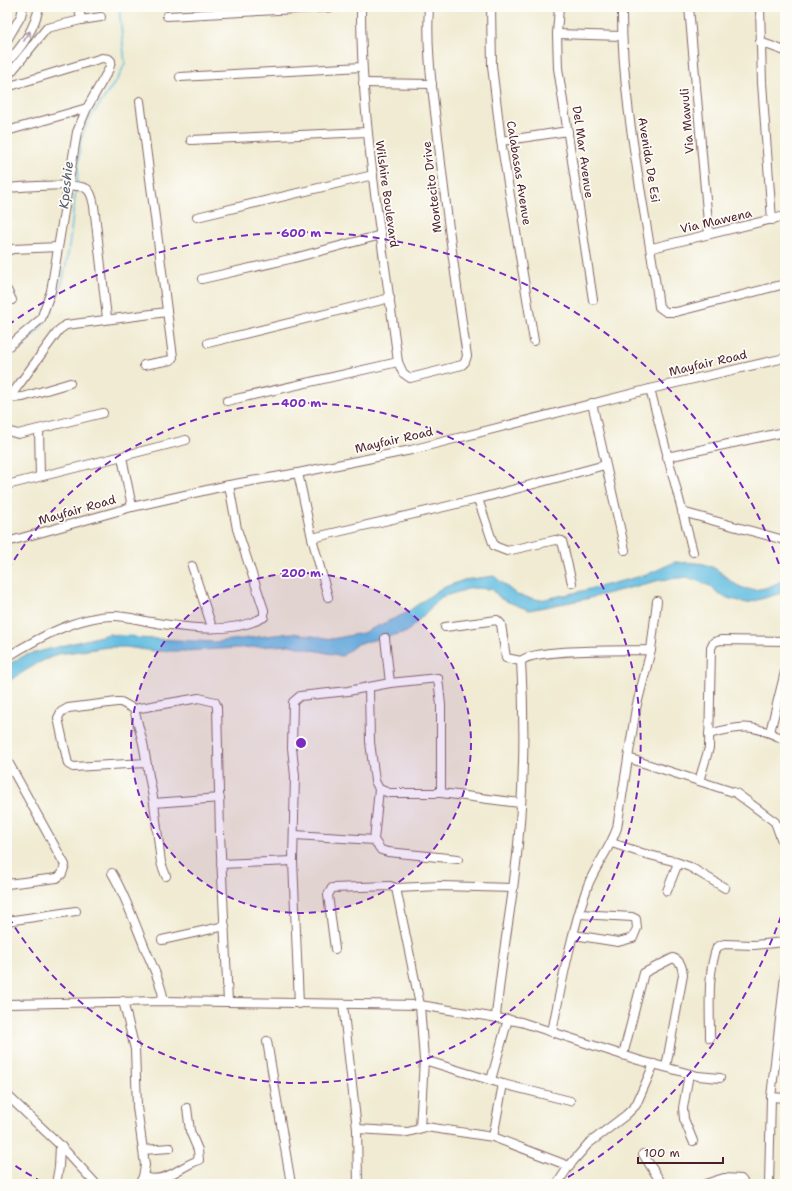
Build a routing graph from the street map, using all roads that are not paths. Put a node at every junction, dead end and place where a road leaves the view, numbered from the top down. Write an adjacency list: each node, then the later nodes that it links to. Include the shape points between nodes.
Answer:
1 (24, 7): 17 (street)
2 (39, 7): 20 (street, one-way to 2, via 15,55 29,33)
3 (80, 7): 14 (street)
4 (335, 7): 12 (street)
5 (361, 7): 21 (street, Wilshire Boulevard)
6 (429, 7): 25 (street, Montecito Drive)
7 (491, 7): 33 (street, Calabasas Avenue, via 492,66)
8 (559, 7): 15 (street, Del Mar Avenue)
9 (622, 7): 16 (street, Avenida De Esi)
10 (689, 7): 40 (street, Via Mawuli)
11 (760, 7): 18 (street)
12 (167, 16)
13 (101, 17): 14 (street)
14 (81, 20): 22 (street, via 47,28)
15 (557, 34): 16 (street); 30 (street, Del Mar Avenue, via 558,68)
16 (622, 36): 43 (street, Avenida De Esi, via 630,112)
17 (7, 40)
18 (760, 42): 19 (street); 39 (street)
19 (785, 51)
20 (7, 62)
21 (362, 67): 23 (street); 24 (street, Wilshire Boulevard)
22 (7, 76)
23 (180, 78)
24 (363, 83): 25 (street); 31 (street, Wilshire Boulevard)
25 (432, 84): 59 (street, Montecito Drive, via 444,197 467,356 462,365)
26 (7, 88): 28 (street, via 102,58 109,59 109,69)
27 (140, 101): 51 (street)
28 (87, 108): 29 (street); 35 (street, via 77,132)
29 (7, 131)
30 (568, 131): 33 (street); 50 (street, Del Mar Avenue)
31 (367, 132): 32 (street); 34 (street, Wilshire Boulevard)
32 (191, 140)
33 (501, 140): 53 (street, Calabasas Avenue)
34 (373, 175): 37 (street); 41 (street, Wilshire Boulevard)
35 (73, 186): 36 (street); 42 (street); 52 (street, via 89,190 94,206)
36 (7, 188)
37 (197, 216)
38 (785, 216): 39 (street, Via Mawena)
39 (772, 220): 40 (street, Via Mawena)
40 (709, 234): 43 (street, Via Mawena)
41 (381, 235): 45 (street, via 294,258); 48 (street, Wilshire Boulevard)
42 (58, 247): 44 (street); 55 (street, via 52,291 41,319)
43 (652, 248): 46 (street, Avenida De Esi, via 660,308 666,312 676,312)
44 (7, 251)
45 (202, 278)
46 (785, 284)
47 (7, 290): 49 (street)
48 (390, 298): 54 (street); 57 (street, Wilshire Boulevard)
49 (12, 300)
50 (593, 300)
51 (167, 312): 52 (street); 58 (street, via 172,360)
52 (107, 318): 62 (street, via 66,324)
53 (534, 341)
54 (208, 343)
55 (9, 346)
56 (785, 358): 61 (street, Mayfair Road)
57 (398, 362): 59 (street, Wilshire Boulevard, via 403,373); 63 (street)
58 (144, 365)
59 (410, 378)
60 (70, 383): 62 (street)
61 (650, 389): 64 (street, Mayfair Road); 71 (street)
62 (8, 400)
63 (227, 401)
64 (592, 403): 72 (street); 73 (street, Mayfair Road, via 411,450)
65 (103, 413): 66 (street)
66 (39, 429): 67 (street, via 18,434); 74 (street)
67 (7, 431)
68 (785, 432): 71 (street)
69 (186, 440): 70 (street)
70 (122, 457): 74 (street); 78 (street)
71 (667, 457): 79 (street)
72 (605, 465): 77 (street); 83 (street)
73 (298, 473): 76 (street, Mayfair Road); 80 (street)
74 (40, 476): 75 (street)
75 (7, 485)
76 (229, 485): 78 (street, Mayfair Road); 89 (street, via 238,529 264,617 236,628)
77 (478, 499): 80 (street); 86 (street, via 494,546 507,551 555,540 562,541)
78 (132, 507): 82 (street, Mayfair Road)
79 (682, 512): 81 (street); 84 (street)
80 (312, 538): 87 (street)
81 (784, 540)
82 (7, 542)
83 (625, 550)
84 (693, 552)
85 (192, 566): 89 (street)
86 (572, 584)
87 (328, 597)
88 (657, 601): 93 (street)
89 (212, 627): 94 (street, via 177,626 121,616 107,617 79,622 48,633)
90 (445, 627): 95 (street, via 497,620 501,624 506,658)
91 (384, 638): 97 (street)
92 (785, 641): 101 (street, via 714,642 711,648)
93 (651, 650): 95 (street, via 552,653); 103 (street, via 636,708)
94 (7, 657)
95 (521, 661): 113 (street, via 524,757)
96 (785, 672): 100 (street)
97 (390, 683): 98 (street); 109 (street, via 438,678 441,705)
98 (369, 687): 107 (street, via 370,742 375,781); 114 (street, via 300,696 293,702)
99 (134, 709): 105 (street); 105 (street, via 121,702 68,708 61,712 58,727 68,764 72,766); 110 (street, via 199,698 214,702 218,712)
100 (770, 732): 101 (street, via 736,726); 102 (street)
101 (709, 734): 106 (street, via 709,748)
102 (785, 740)
103 (628, 758): 106 (street); 116 (street, via 617,828)
104 (7, 760): 124 (street, via 65,865 62,874 57,878)
105 (146, 763): 112 (street)
106 (699, 781): 117 (street, via 736,793 775,822)
107 (379, 789): 108 (street); 111 (street)
108 (389, 793): 109 (street); 111 (street)
109 (441, 794): 113 (street)
110 (220, 798): 112 (street); 121 (street)
111 (379, 800): 115 (street)
112 (154, 802): 123 (street, via 160,858)
113 (520, 803): 126 (street)
114 (295, 835): 115 (street); 119 (street)
115 (374, 840): 118 (street, via 381,850 388,852)
116 (612, 843): 120 (street, via 642,854); 130 (street, via 589,884)
117 (785, 849)
118 (458, 859)
119 (293, 861): 121 (street); 142 (street)
120 (678, 862): 127 (street); 128 (street)
121 (221, 864): 132 (street)
122 (112, 873): 138 (street, via 121,888 160,981)
123 (166, 876)
124 (7, 884)
125 (396, 888): 126 (street); 136 (street, via 390,886 329,890); 144 (street)
126 (513, 888): 145 (street)
127 (725, 888)
128 (667, 891)
129 (76, 912): 131 (street)
130 (580, 914): 133 (street); 133 (street, via 632,917 636,919 638,928 633,938 618,942)
131 (7, 921)
132 (224, 926): 134 (street); 140 (street)
133 (574, 935): 147 (street)
134 (162, 940)
135 (785, 942): 148 (street, via 724,944 717,947 710,1005)
136 (335, 950)
137 (785, 976): 159 (street)
138 (164, 1001): 139 (street); 140 (street)
139 (123, 1002): 141 (street); 169 (street, via 134,1042 137,1107)
140 (228, 1002): 142 (street)
141 (7, 1004)
142 (299, 1004): 143 (street)
143 (343, 1004): 144 (street); 164 (street)
144 (420, 1005): 145 (street); 151 (street)
145 (496, 1016): 146 (street)
146 (508, 1019): 147 (street); 156 (street)
147 (552, 1032): 150 (street)
148 (710, 1038)
149 (266, 1041): 176 (street)
150 (623, 1055): 152 (street); 153 (street, via 642,978 648,970 673,958 682,966 683,975)
151 (424, 1060): 156 (street); 163 (street)
152 (654, 1064): 153 (street); 171 (street, via 636,1105 588,1144)
153 (666, 1067): 154 (street)
154 (689, 1074): 155 (street); 166 (street, via 683,1108 684,1119)
155 (720, 1078)
156 (491, 1080): 157 (street)
157 (503, 1084): 161 (street); 165 (street)
158 (7, 1095): 167 (street)
159 (771, 1097): 160 (street); 181 (street)
160 (785, 1098)
161 (570, 1101)
162 (187, 1108): 172 (street, via 190,1131 198,1150 199,1160 167,1177)
163 (420, 1128): 164 (street, via 408,1132); 165 (street)
164 (357, 1129): 177 (street)
165 (493, 1137): 171 (street)
166 (693, 1140)
167 (60, 1145): 174 (street, via 60,1167); 175 (street)
168 (170, 1148): 169 (street)
169 (143, 1150): 172 (street, via 145,1165)
170 (643, 1154): 178 (street)
171 (569, 1166): 173 (street)
172 (141, 1180)
173 (560, 1183)
174 (56, 1184)
175 (96, 1184)
176 (291, 1184)
177 (358, 1184)
178 (662, 1184)
179 (705, 1184): 180 (street, via 724,1178 741,1179)
180 (745, 1184)
181 (769, 1184)

